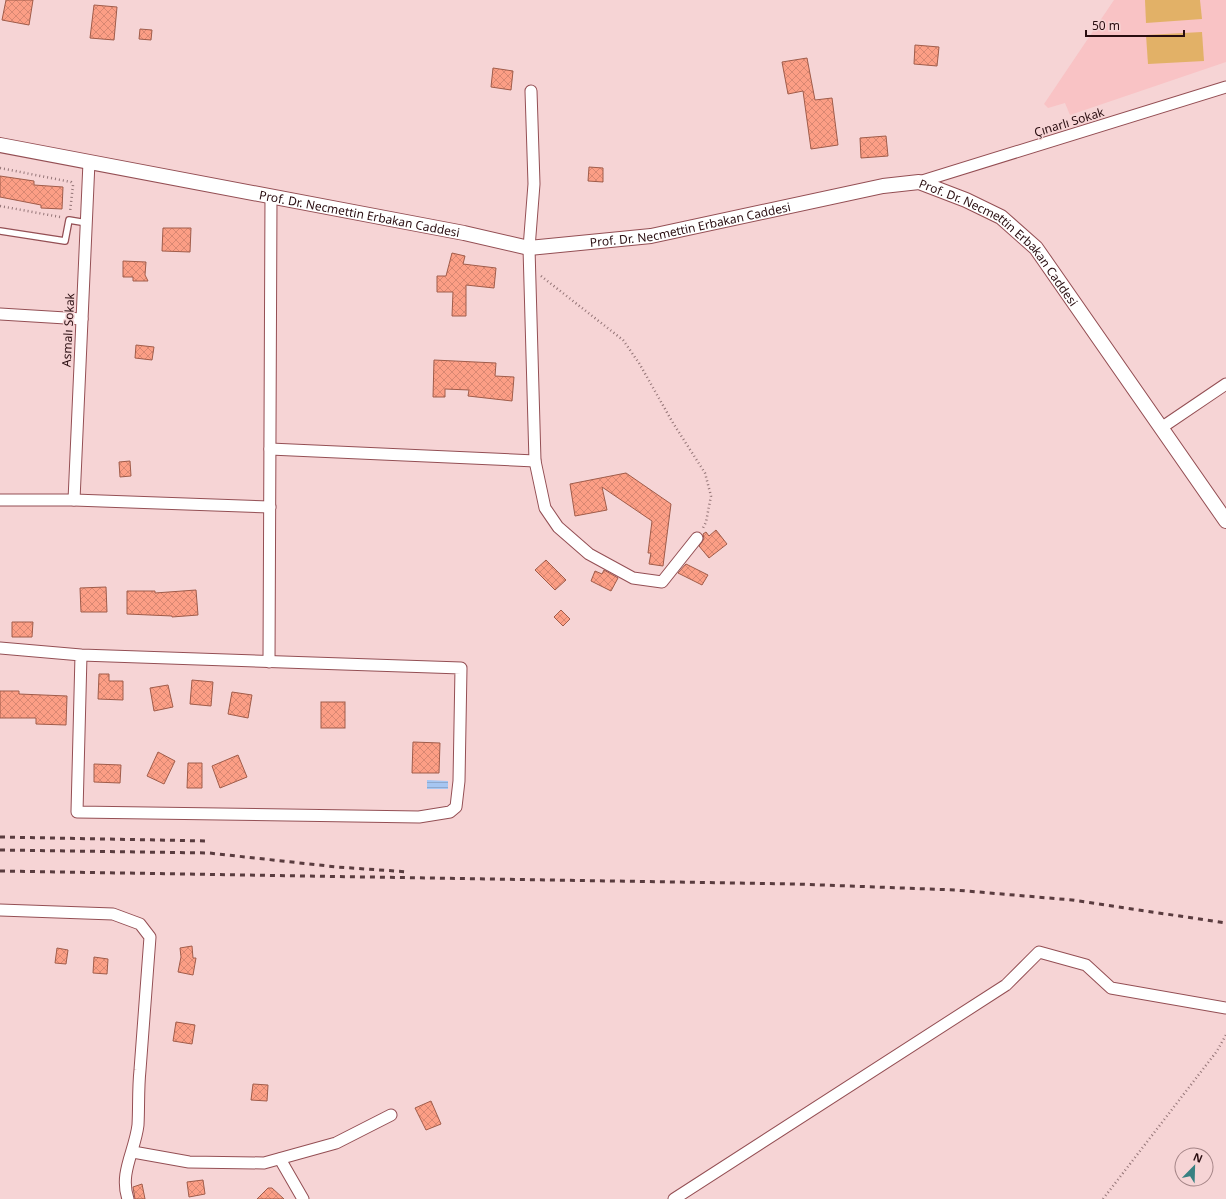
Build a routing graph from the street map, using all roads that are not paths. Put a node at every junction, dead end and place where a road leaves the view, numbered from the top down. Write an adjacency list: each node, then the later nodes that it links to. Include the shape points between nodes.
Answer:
1 (1226, 87): 5 (street, Çınarlı Sokak)
2 (531, 92): 9 (street, via 534,184)
3 (0, 145): 4 (street, Prof. Dr. Necmettin Erbakan Caddesi)
4 (89, 162): 6 (street, Prof. Dr. Necmettin Erbakan Caddesi); 7 (street, Asmalı Sokak)
5 (919, 182): 9 (street, Prof. Dr. Necmettin Erbakan Caddesi, via 883,186 651,236); 13 (street, Prof. Dr. Necmettin Erbakan Caddesi, via 1001,217 1036,248)
6 (271, 197): 9 (street, Prof. Dr. Necmettin Erbakan Caddesi, via 464,233); 14 (street)
7 (87, 223): 8 (lane, via 69,220 65,241); 11 (street, Asmalı Sokak)
8 (0, 231)
9 (529, 248): 15 (street)
10 (0, 314): 11 (street)
11 (82, 319): 17 (street, Asmalı Sokak)
12 (1226, 384): 13 (street)
13 (1161, 428): 19 (street, Prof. Dr. Necmettin Erbakan Caddesi)
14 (270, 450): 15 (street); 18 (street)
15 (535, 461): 20 (street, via 545,508 558,527 589,554 633,578 662,582)
16 (0, 500): 17 (street)
17 (74, 500): 18 (street)
18 (270, 507): 23 (street)
19 (1226, 521)
20 (697, 538)
21 (0, 648): 22 (street)
22 (81, 655): 23 (street); 23 (street, via 77,812 420,817 450,812 456,807 459,781 461,668)
23 (269, 662)
24 (0, 910): 27 (street, via 113,914 140,924 150,937 138,1126)
25 (1226, 1008): 31 (street, via 1111,988 1086,965 1039,952 1006,985)
26 (391, 1115): 28 (street, via 336,1143)
27 (133, 1152): 28 (street, via 189,1162 264,1163); 29 (street, via 126,1167 124,1189)
28 (280, 1158): 30 (street)
29 (128, 1199)
30 (303, 1199)
31 (674, 1199)

